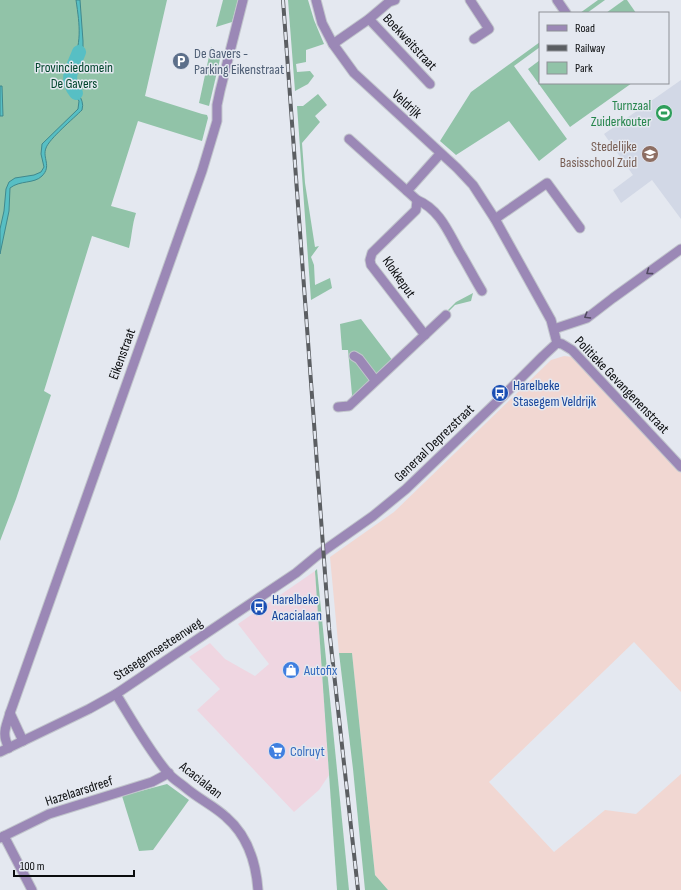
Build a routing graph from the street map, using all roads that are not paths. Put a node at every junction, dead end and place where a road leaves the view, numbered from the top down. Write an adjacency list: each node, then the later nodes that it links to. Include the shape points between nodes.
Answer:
1 (243, 0): 29 (street, Eikenstraat, via 202,171)
2 (316, 0): 9 (street, Veldrijk, via 322,23)
3 (470, 0): 8 (street, via 489,29)
4 (557, 0): 6 (street)
5 (390, 1): 7 (street, Boekweitstraat)
6 (565, 12)
7 (370, 19): 9 (street, Boekweitstraat); 10 (street, Boekweitstraat)
8 (474, 39)
9 (333, 44): 12 (street, Veldrijk, via 364,84)
10 (430, 84)
11 (349, 139): 13 (street)
12 (440, 154): 13 (street); 15 (street, Veldrijk, via 473,185)
13 (407, 191): 14 (street)
14 (417, 200): 18 (street, via 426,204 444,223); 21 (street, Klokkeput, via 416,210 372,254 370,260)
15 (495, 219): 16 (street, via 546,183); 20 (street, Veldrijk)
16 (580, 228)
17 (681, 249): 20 (street, one-way to 20, via 587,318)
18 (482, 292)
19 (446, 315): 21 (street)
20 (554, 328): 22 (street, Veldrijk)
21 (425, 335): 24 (street)
22 (557, 343): 26 (street, Politieke Gevangenenstraat, via 572,350); 27 (street, Generaal Deprezstraat, via 406,489 373,516)
23 (354, 356): 24 (street)
24 (376, 380): 25 (street, via 349,406)
25 (338, 407)
26 (681, 467)
27 (321, 552): 28 (street, Stasegemsesteenweg, via 296,574)
28 (116, 694): 30 (street, Stasegemsesteenweg); 33 (street, Acacialaan)
29 (10, 713): 30 (street); 31 (street, Eikenstraat, via 4,733)
30 (23, 741): 31 (street, Stasegemsesteenweg)
31 (9, 748): 32 (street, Stasegemsesteenweg)
32 (0, 752)
33 (169, 774): 34 (street, Hazelaarsdreef, via 152,782 49,814); 36 (street, Acacialaan, via 237,828 251,851 257,873)
34 (2, 837): 35 (street)
35 (32, 890)
36 (258, 890)

